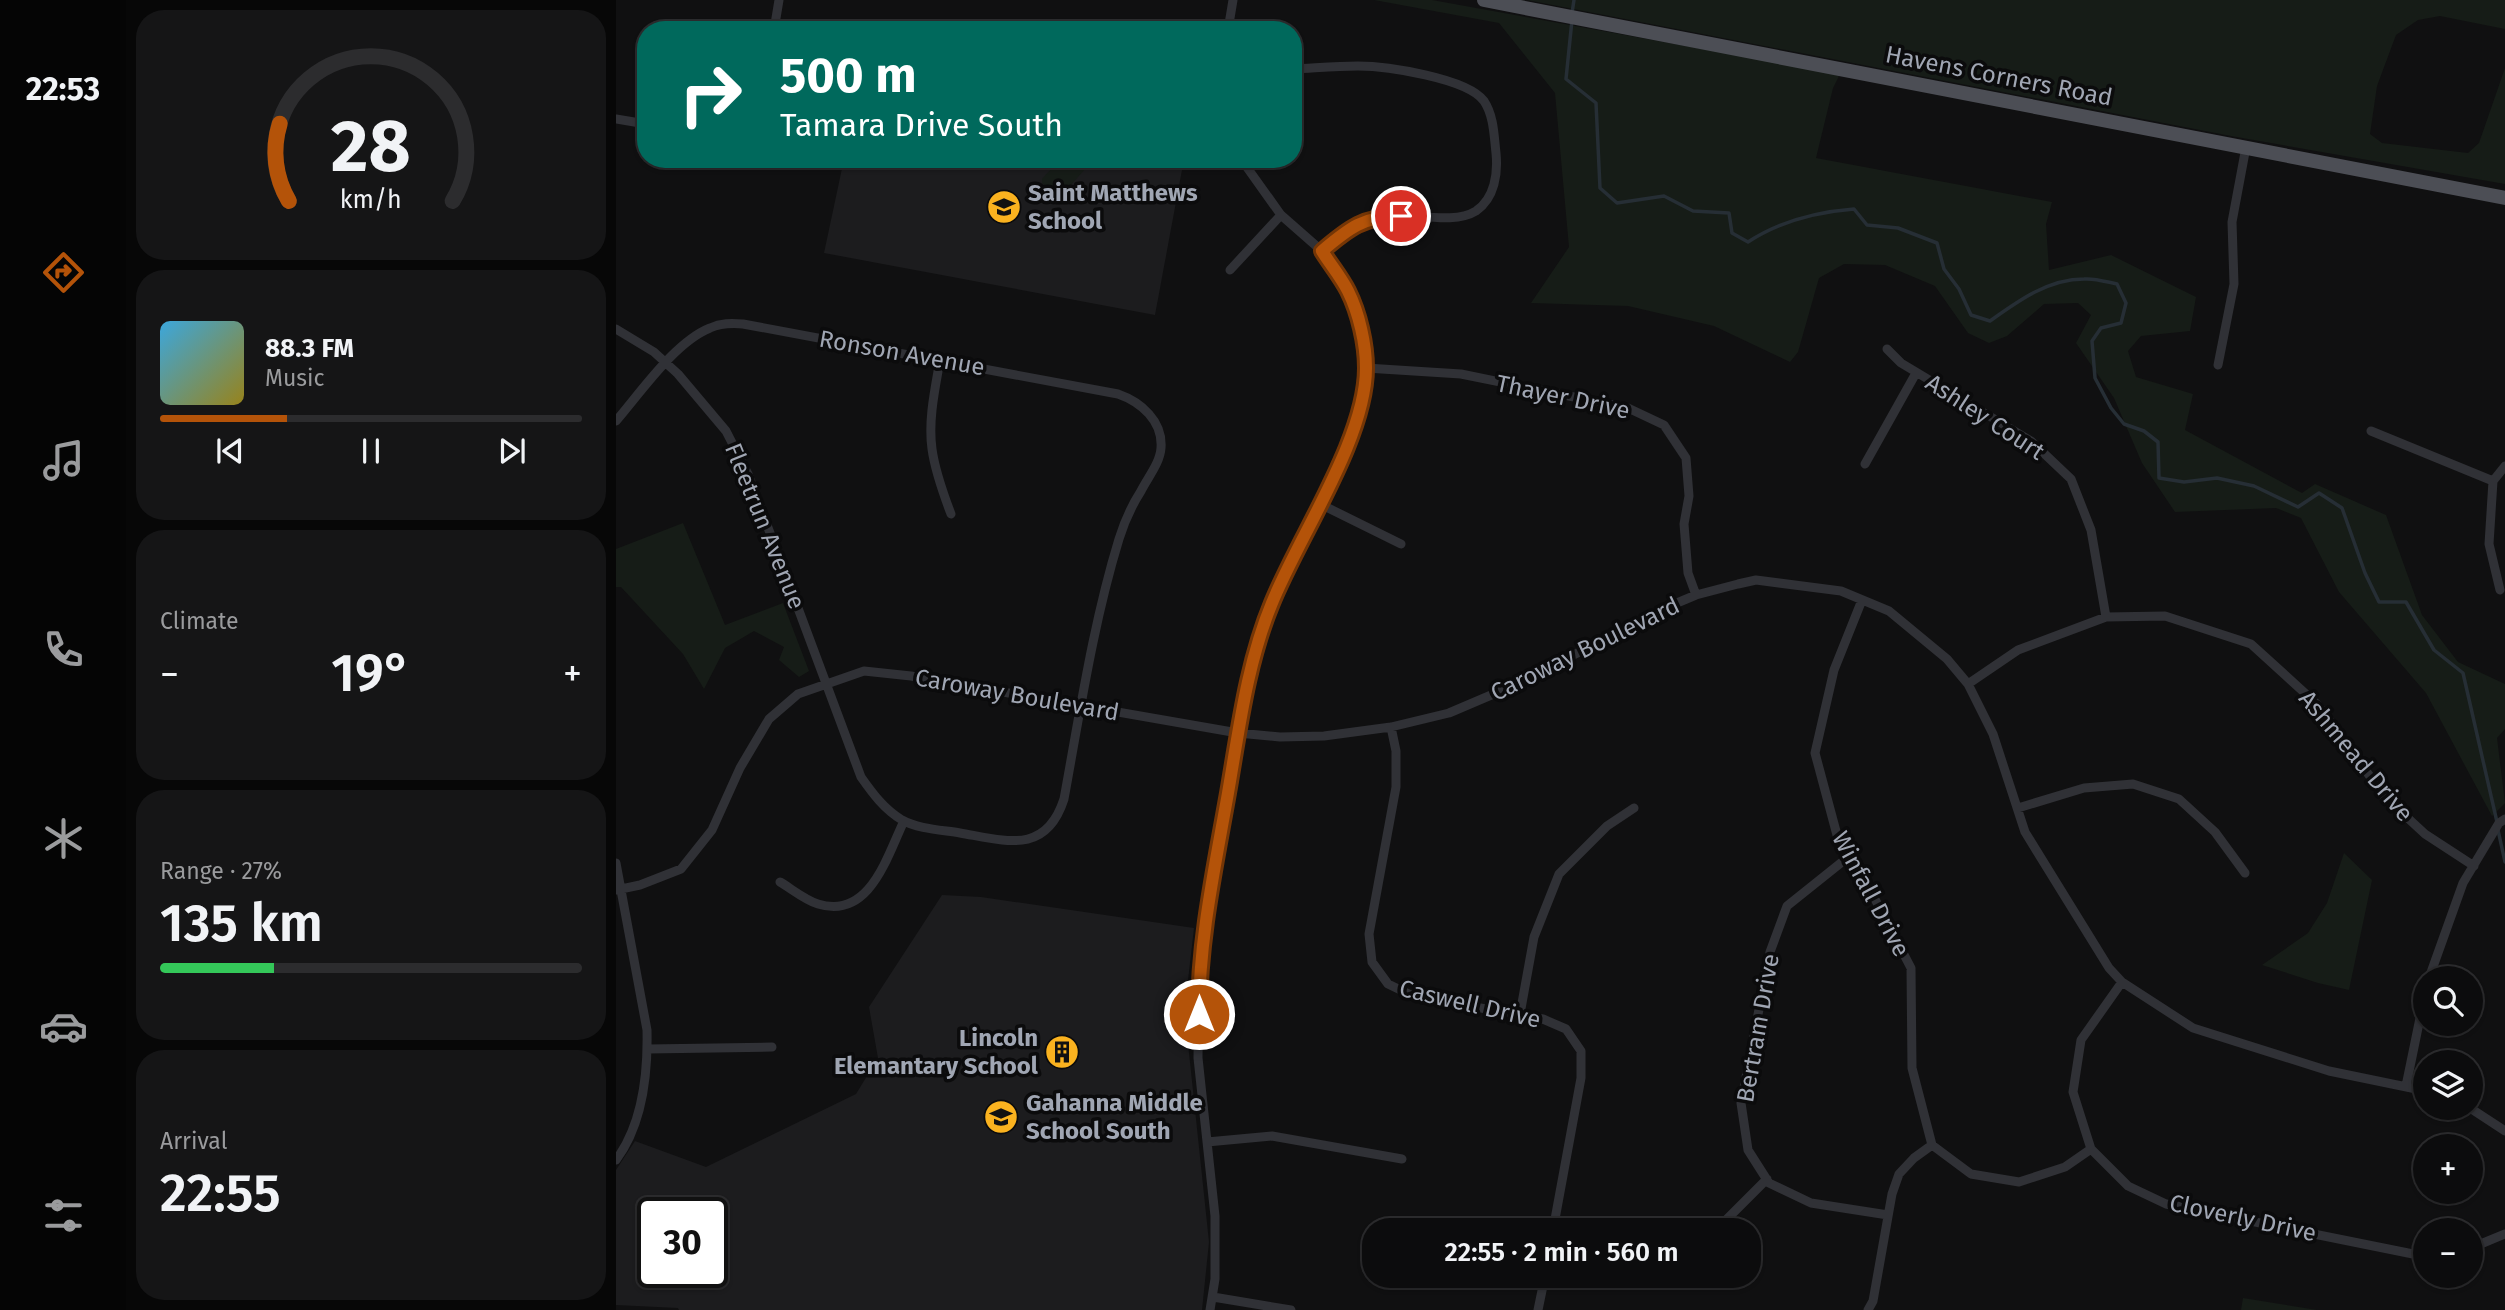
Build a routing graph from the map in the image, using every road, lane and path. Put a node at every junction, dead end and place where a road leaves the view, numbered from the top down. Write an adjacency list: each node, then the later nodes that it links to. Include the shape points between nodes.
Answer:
1 (779, 0): 4 (street)
2 (1233, 0): 5 (street)
3 (1485, 0): 9 (main road, Havens Corners Road)
4 (776, 21)
5 (1230, 21)
6 (1302, 69): 13 (street, via 1378,67 1455,82 1484,102 1493,126 1497,168 1492,191 1475,212 1456,217 1380,216 1349,228)
7 (616, 119): 8 (street)
8 (637, 122)
9 (2246, 147): 11 (main road, Havens Corners Road); 19 (street, via 2232,222 2234,284)
10 (1247, 168): 12 (street)
11 (2505, 198)
12 (1281, 215): 13 (street); 14 (street)
13 (1322, 251): 20 (street, via 1348,292 1360,326)
14 (1230, 270)
15 (616, 329): 18 (street, Fleetrun Avenue)
16 (1887, 349): 21 (street, Ashley Court)
17 (940, 360): 18 (street, Ronson Avenue, via 725,323 708,328); 28 (street, via 932,409 932,448); 36 (street, Ronson Avenue, via 1118,394 1146,408 1158,431 1161,448 1156,464 1120,535 1098,610)
18 (667, 363): 22 (street, Ronson Avenue); 34 (street, Fleetrun Avenue, via 726,431 748,474)
19 (2218, 365)
20 (1366, 368): 27 (street, via 1357,424); 31 (street, Thayer Drive, via 1461,374 1628,408 1664,425 1686,457 1689,496 1684,524 1688,573)
21 (1916, 373): 24 (street, Ashley Court); 33 (street, Ashley Court, via 2031,442 2071,479 2091,530)
22 (616, 421)
23 (2371, 431): 26 (street)
24 (1864, 464)
25 (2505, 467): 26 (street)
26 (2493, 481): 30 (street, via 2489,544)
27 (1320, 504): 29 (street); 38 (street, via 1271,604 1251,667)
28 (951, 513)
29 (1401, 544)
30 (2500, 590)
31 (1696, 595): 32 (street, Caroway Boulevard, via 1756,580 1841,592); 37 (street, Caroway Boulevard, via 1517,684 1449,713)
32 (1862, 600): 35 (street, Caroway Boulevard, via 1889,611 1947,659); 43 (street, Winfall Drive, via 1834,670 1815,753)
33 (2105, 617): 35 (street, Ashmead Drive, via 2018,650); 45 (street, Ashmead Drive, via 2165,616 2251,645 2318,705 2385,797 2425,834)
34 (827, 684): 36 (street, Caroway Boulevard, via 864,671); 42 (street, Fleetrun Avenue, via 861,776 879,802); 48 (street, Caroway Boulevard, via 798,694 769,719 712,830 681,869)
35 (1968, 684): 40 (street, Caroway Boulevard, via 1993,734)
36 (1081, 706): 38 (street, Caroway Boulevard); 42 (street, via 1065,799 1048,830 1015,842)
37 (1391, 727): 38 (street, Caroway Boulevard, via 1324,736); 51 (street, Caswell Drive, via 1396,787 1370,934 1372,961 1388,984 1413,996)
38 (1238, 733): 59 (street, via 1199,969 1198,1058)
39 (1634, 808): 51 (street, via 1607,826 1559,874 1534,937)
40 (2018, 808): 46 (street, via 2084,788 2133,784 2179,799 2215,832); 50 (street, Caroway Boulevard, via 2025,832)
41 (2505, 818): 45 (street)
42 (904, 821): 47 (street, via 870,890 855,902 818,904)
43 (1847, 858): 60 (street, Winfall Drive, via 1865,880 1911,968 1912,1068); 64 (street, Bertram Drive, via 1787,906 1770,952 1741,1103 1748,1150)
44 (616, 863): 48 (street)
45 (2474, 866): 49 (street, via 2463,883)
46 (2245, 873)
47 (780, 881)
48 (619, 889): 54 (street)
49 (2432, 966)
50 (2122, 982): 55 (street, Caroway Boulevard, via 2193,1028 2329,1071); 61 (street, Cloverly Drive, via 2081,1040 2073,1092)
51 (1520, 1014): 66 (street, Caswell Drive, via 1566,1029 1581,1051 1581,1078)
52 (2416, 1036): 55 (street)
53 (772, 1047): 54 (street)
54 (648, 1049): 63 (street, via 646,1086 626,1146)
55 (2406, 1086): 56 (street, Caroway Boulevard)
56 (2413, 1088)
57 (2483, 1117): 58 (street)
58 (2505, 1131)
59 (1207, 1142): 62 (street, via 1272,1136); 72 (street, via 1216,1216)
60 (1932, 1145): 61 (street, via 1971,1174 2019,1182 2065,1167); 65 (street, via 1899,1174)
61 (2091, 1149): 70 (street, Cloverly Drive, via 2128,1186 2166,1204)
62 (1402, 1159)
63 (616, 1160)
64 (1767, 1179): 65 (street, Bertram Drive, via 1811,1203); 67 (street)
65 (1888, 1215): 76 (street)
66 (1555, 1218)
67 (1728, 1218)
68 (2505, 1234): 69 (street)
69 (2483, 1243)
70 (2413, 1254)
71 (1543, 1288): 75 (street)
72 (1213, 1297): 73 (street); 74 (street)
73 (1210, 1310)
74 (1292, 1310)
75 (1538, 1310)
76 (1868, 1310)

